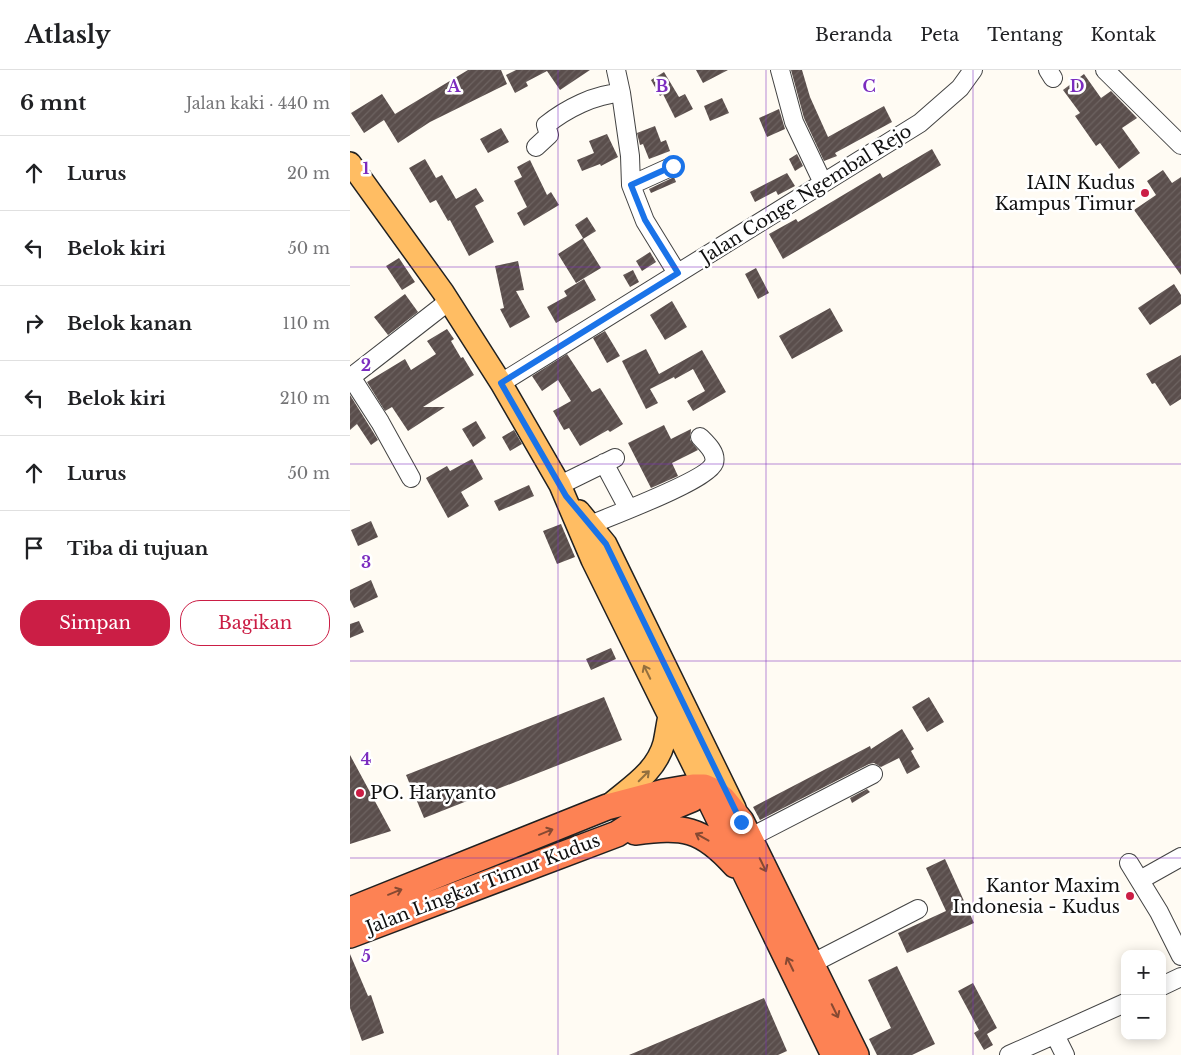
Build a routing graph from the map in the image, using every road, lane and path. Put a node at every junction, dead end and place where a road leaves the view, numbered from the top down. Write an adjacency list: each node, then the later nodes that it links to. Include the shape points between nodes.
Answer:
1 (780, 70): 9 (street, via 794,122)
2 (973, 70): 9 (street, Jalan Conge Ngembal Rejo, via 960,88 920,123)
3 (1105, 70): 5 (street)
4 (622, 78): 6 (street, via 599,98 562,114 546,125 549,135); 10 (street)
5 (1181, 145)
6 (536, 147)
7 (673, 166): 10 (street)
8 (353, 174): 12 (main road)
9 (823, 184): 11 (street, Jalan Conge Ngembal Rejo)
10 (631, 185): 11 (street, via 645,220)
11 (678, 273): 14 (street, Jalan Conge Ngembal Rejo)
12 (449, 301): 13 (street); 14 (main road)
13 (351, 378): 16 (street)
14 (501, 383): 17 (main road)
15 (700, 437): 18 (street, via 712,450 715,461 712,468)
16 (411, 478)
17 (563, 490): 18 (street, via 609,461); 19 (main road); 20 (main road, one-way to 17, via 592,560)
18 (628, 508): 19 (street)
19 (590, 525): 21 (main road, via 606,544)
20 (668, 716): 23 (main road); 24 (main road, one-way to 20, via 650,770 664,744)
21 (699, 735): 23 (main road, via 704,760); 25 (main road)
22 (873, 774): 25 (street)
23 (704, 787): 24 (highway, Jalan Lingkar Timur Kudus, via 664,792); 25 (highway, via 723,799); 26 (highway, via 692,800 634,823); 30 (highway)
24 (607, 807): 32 (highway, Jalan Lingkar Timur Kudus, one-way to 24)
25 (745, 830): 35 (highway, one-way to 35)
26 (617, 834): 30 (highway, one-way to 26, via 726,855 696,833 661,828); 33 (highway, Jalan Lingkar Timur Kudus)
27 (1181, 857): 29 (street)
28 (1129, 863): 29 (street)
29 (1140, 880): 34 (street)
30 (750, 882): 40 (highway, one-way to 30)
31 (918, 908): 35 (street)
32 (350, 910)
33 (350, 935)
34 (1181, 956)
35 (812, 964): 40 (highway, one-way to 40)
36 (1181, 977): 37 (street)
37 (1166, 984)
38 (1121, 1005): 39 (street)
39 (1056, 1035): 41 (street); 42 (street)
40 (848, 1054)
41 (1009, 1055)
42 (1065, 1055)

